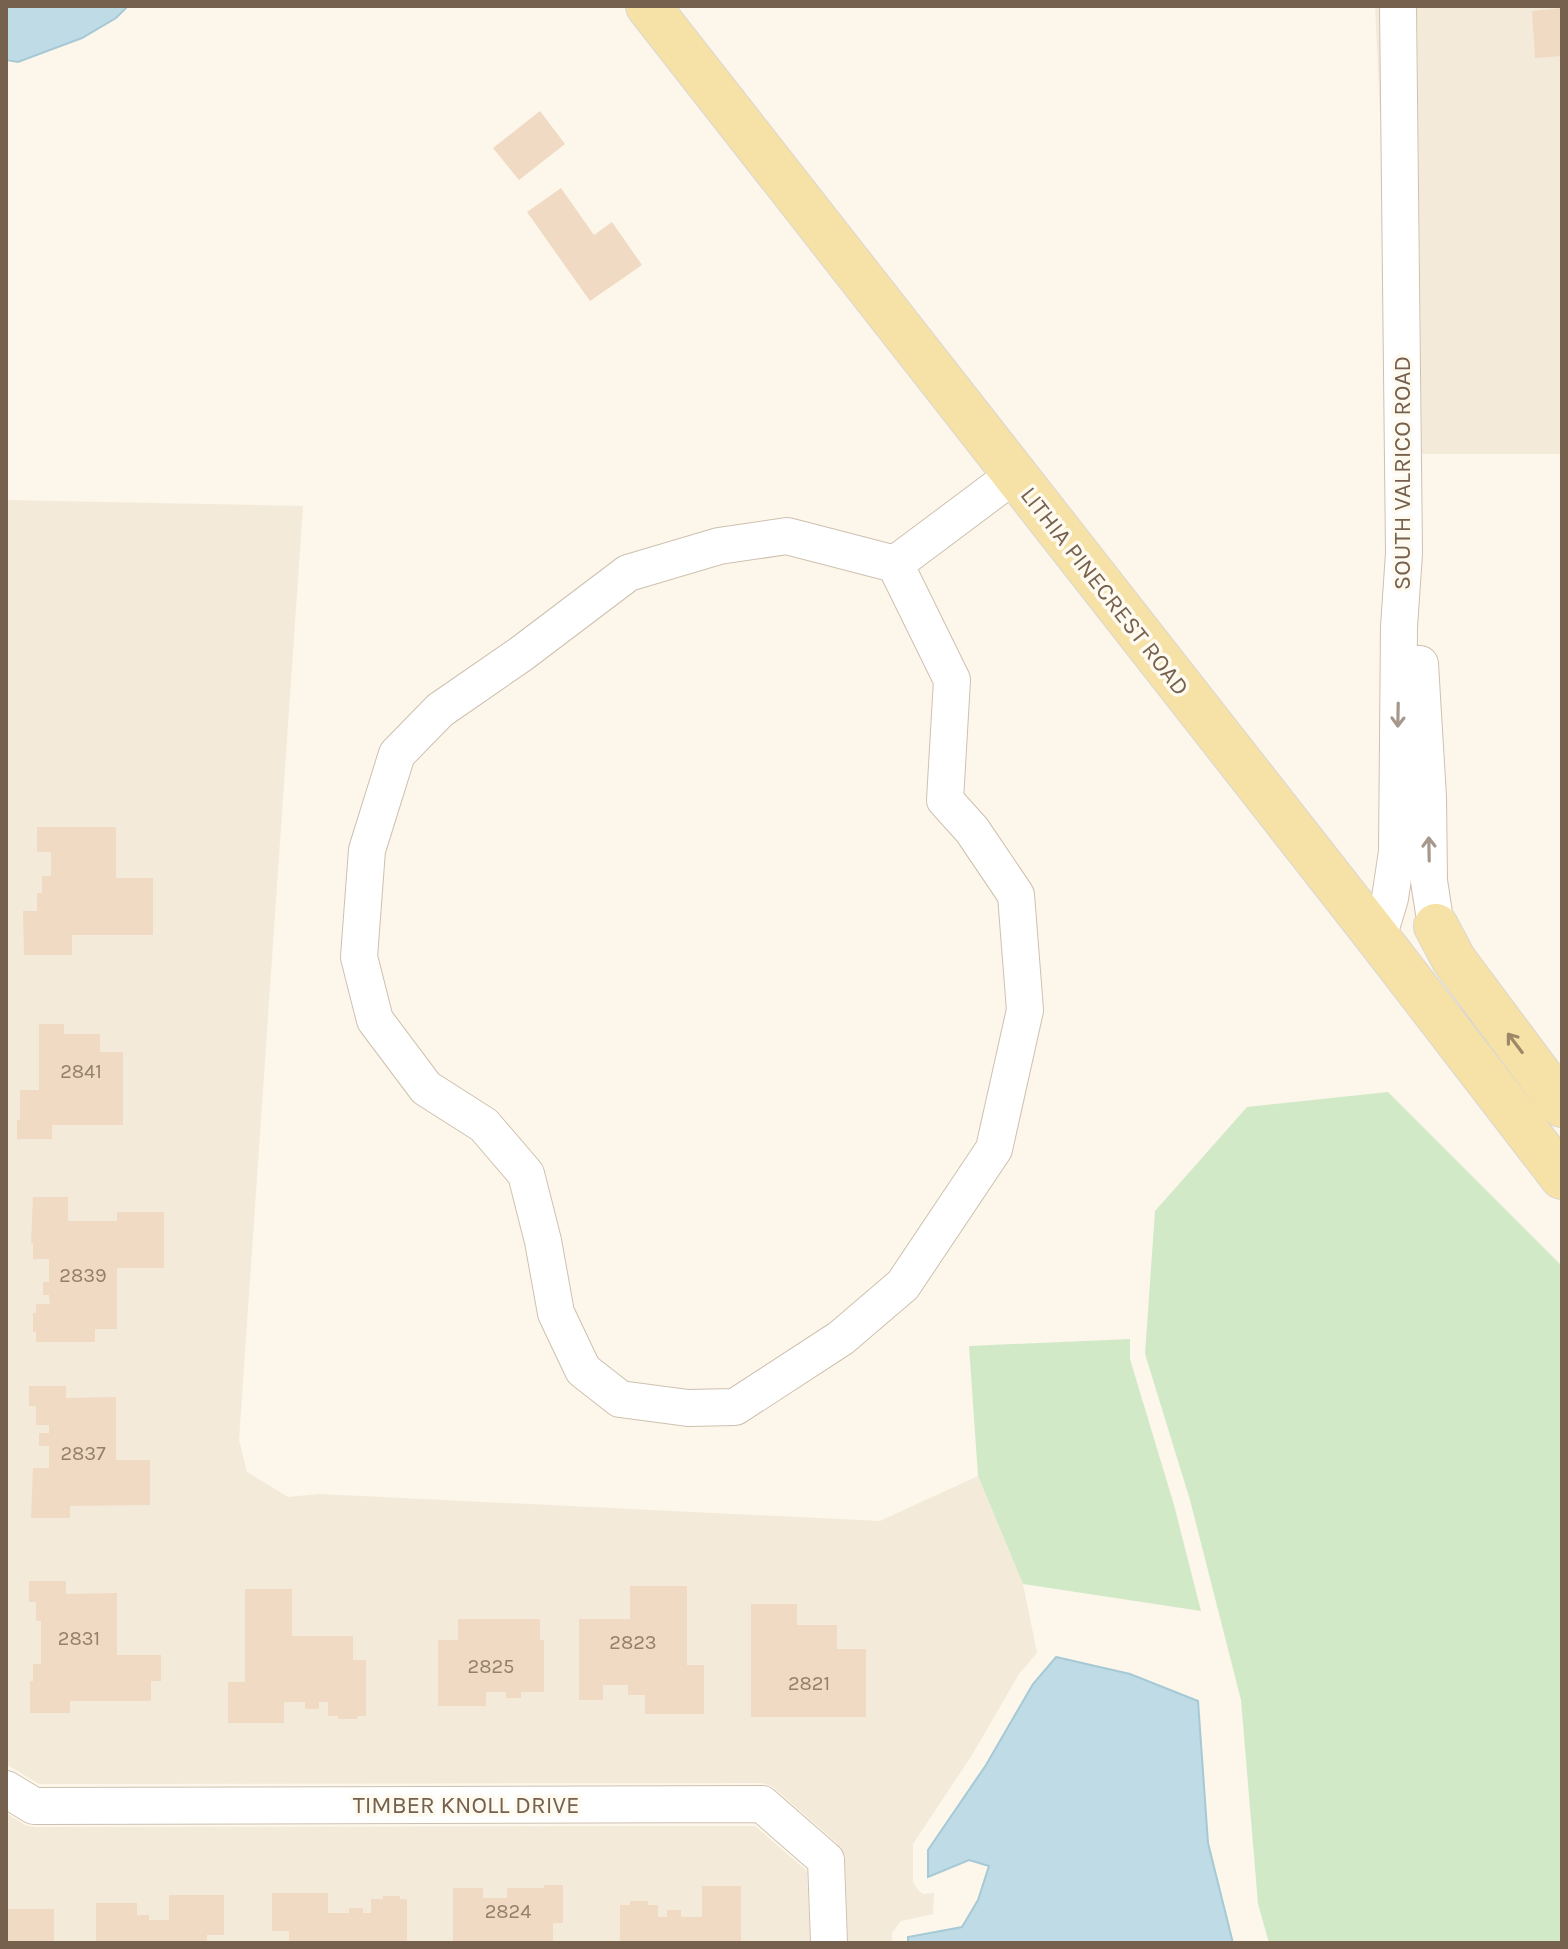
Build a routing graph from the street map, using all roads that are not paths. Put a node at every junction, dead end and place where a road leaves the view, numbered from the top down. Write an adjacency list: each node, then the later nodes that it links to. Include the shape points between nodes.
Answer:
1 (648, 6): 3 (main road, LITHIA PINECREST ROAD)
2 (1398, 6): 4 (street, SOUTH VALRICO ROAD)
3 (1014, 475): 5 (street); 7 (main road, LITHIA PINECREST ROAD)
4 (1404, 553): 6 (street, one-way to 4, via 1429,881 1418,633); 7 (street, SOUTH VALRICO ROAD, one-way to 7, via 1397,852)
5 (895, 564): 5 (street, via 787,536 719,546 628,573 440,710 397,754 367,850 359,957 375,1020 426,1088 484,1125 526,1174 556,1313 583,1370 620,1399 688,1408 735,1407 841,1338 903,1285 994,1149 1025,1010 1016,895 945,800 952,680)
6 (1436, 926): 8 (main road, one-way to 6, via 1454,960)
7 (1378, 938): 9 (main road, LITHIA PINECREST ROAD)
8 (1562, 1105)
9 (1562, 1177)
10 (6, 1789): 11 (street, TIMBER KNOLL DRIVE, via 34,1806 762,1804 826,1860)
11 (829, 1943)

